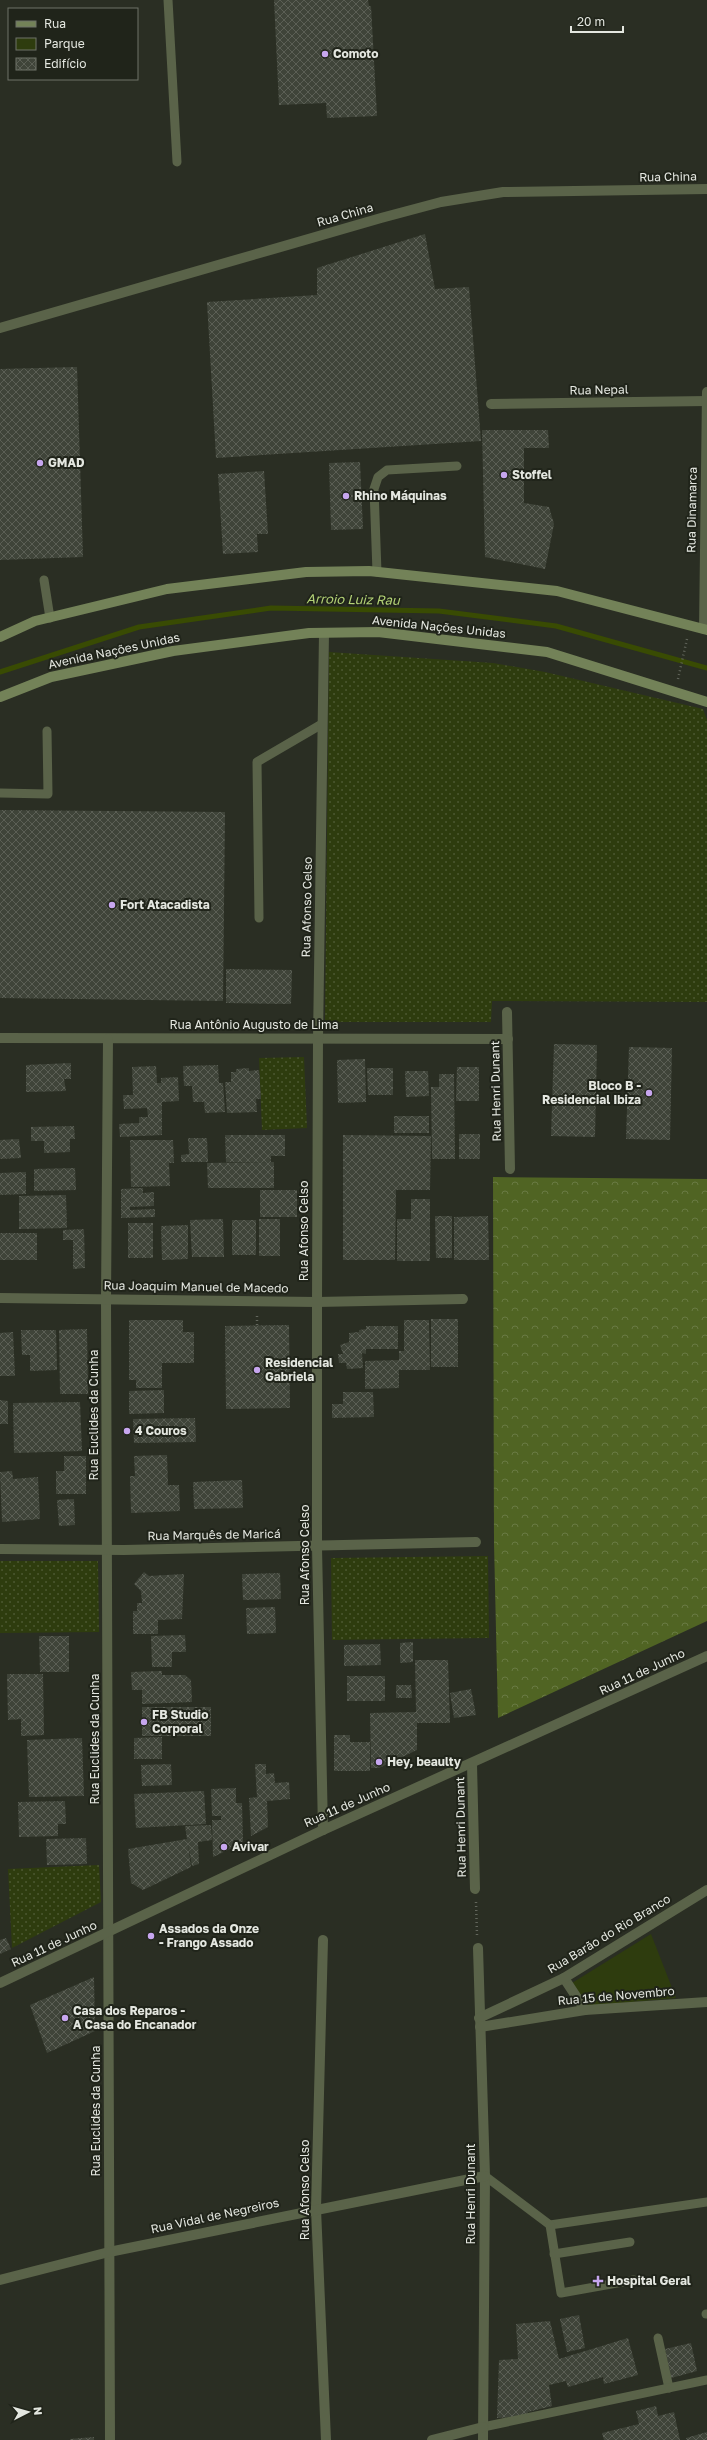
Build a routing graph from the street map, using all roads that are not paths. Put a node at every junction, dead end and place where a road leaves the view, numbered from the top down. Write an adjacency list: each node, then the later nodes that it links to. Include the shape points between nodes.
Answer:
1 (168, 0): 2 (lane)
2 (177, 162)
3 (707, 189): 4 (street, Rua China, via 511,192 476,195 381,218)
4 (0, 328)
5 (707, 392): 6 (street, Rua Dinamarca)
6 (707, 401): 7 (street, Rua Nepal); 12 (street, Rua Dinamarca)
7 (491, 404)
8 (457, 466): 9 (lane, via 387,470 378,477 374,489)
9 (377, 572): 11 (main road, via 306,572 167,590); 12 (main road, via 557,591)
10 (44, 580): 11 (lane)
11 (50, 618): 14 (main road, via 35,621)
12 (705, 629)
13 (324, 633): 15 (main road, Avenida Nações Unidas, via 173,651 51,677); 16 (main road, Avenida Nações Unidas, via 378,632 547,652); 17 (street, Rua Afonso Celso)
14 (0, 637)
15 (0, 697)
16 (707, 702)
17 (322, 724): 20 (lane, via 257,762); 24 (street, Rua Afonso Celso)
18 (47, 731): 19 (lane, via 48,794)
19 (0, 793)
20 (259, 918)
21 (507, 1012): 25 (street, Rua Henri Dunant)
22 (0, 1038): 23 (street, Rua Antônio Augusto de Lima)
23 (108, 1039): 24 (street, Rua Antônio Augusto de Lima); 28 (street, Rua Euclides da Cunha)
24 (318, 1039): 25 (street, Rua Antônio Augusto de Lima); 30 (street, Rua Afonso Celso)
25 (508, 1039): 26 (street, Rua Henri Dunant)
26 (510, 1169)
27 (0, 1298): 28 (street, Rua Joaquim Manuel de Macedo)
28 (106, 1299): 30 (street, Rua Joaquim Manuel de Macedo); 34 (street, Rua Euclides da Cunha)
29 (463, 1299): 30 (street, Rua Joaquim Manuel de Macedo)
30 (317, 1302): 32 (street, Rua Afonso Celso)
31 (476, 1542): 32 (street, Rua Marquês de Maricá)
32 (317, 1547): 34 (street, Rua Marquês de Maricá); 37 (street, Rua Afonso Celso)
33 (0, 1549): 34 (street, Rua Marquês de Maricá)
34 (107, 1550): 40 (street, Rua Euclides da Cunha)
35 (707, 1656): 36 (street, Rua 11 de Junho)
36 (472, 1764): 37 (street, Rua 11 de Junho); 38 (street, Rua Henri Dunant)
37 (323, 1830): 40 (street, Rua 11 de Junho)
38 (475, 1889)
39 (707, 1890): 43 (street, Rua Barão do Rio Branco)
40 (108, 1933): 44 (street, Rua 11 de Junho); 53 (street, Rua Euclides da Cunha)
41 (323, 1940): 50 (street, Rua Afonso Celso)
42 (478, 1948): 47 (street, Rua Henri Dunant)
43 (564, 1978): 46 (street); 47 (street, Rua Barão do Rio Branco)
44 (0, 1983)
45 (707, 2002): 46 (street, Rua 15 de Novembro)
46 (584, 2010): 47 (street, Rua 15 de Novembro)
47 (479, 2022): 48 (street, Rua Henri Dunant)
48 (485, 2176): 50 (street, Rua Vidal de Negreiros); 51 (lane); 60 (street, Rua Henri Dunant)
49 (707, 2202): 51 (lane)
50 (316, 2209): 53 (street, Rua Vidal de Negreiros); 62 (street, Rua Afonso Celso)
51 (550, 2225): 54 (lane)
52 (630, 2242): 54 (lane)
53 (109, 2252): 55 (street, Rua Vidal de Negreiros); 61 (street, Rua Euclides da Cunha)
54 (554, 2254): 56 (lane, via 561,2293)
55 (0, 2280)
56 (634, 2280)
57 (658, 2338): 59 (lane)
58 (707, 2380): 59 (lane)
59 (669, 2388): 60 (lane)
60 (483, 2427): 63 (street); 64 (street, Rua Henri Dunant)
61 (110, 2440)
62 (326, 2440)
63 (432, 2440)
64 (483, 2440)

